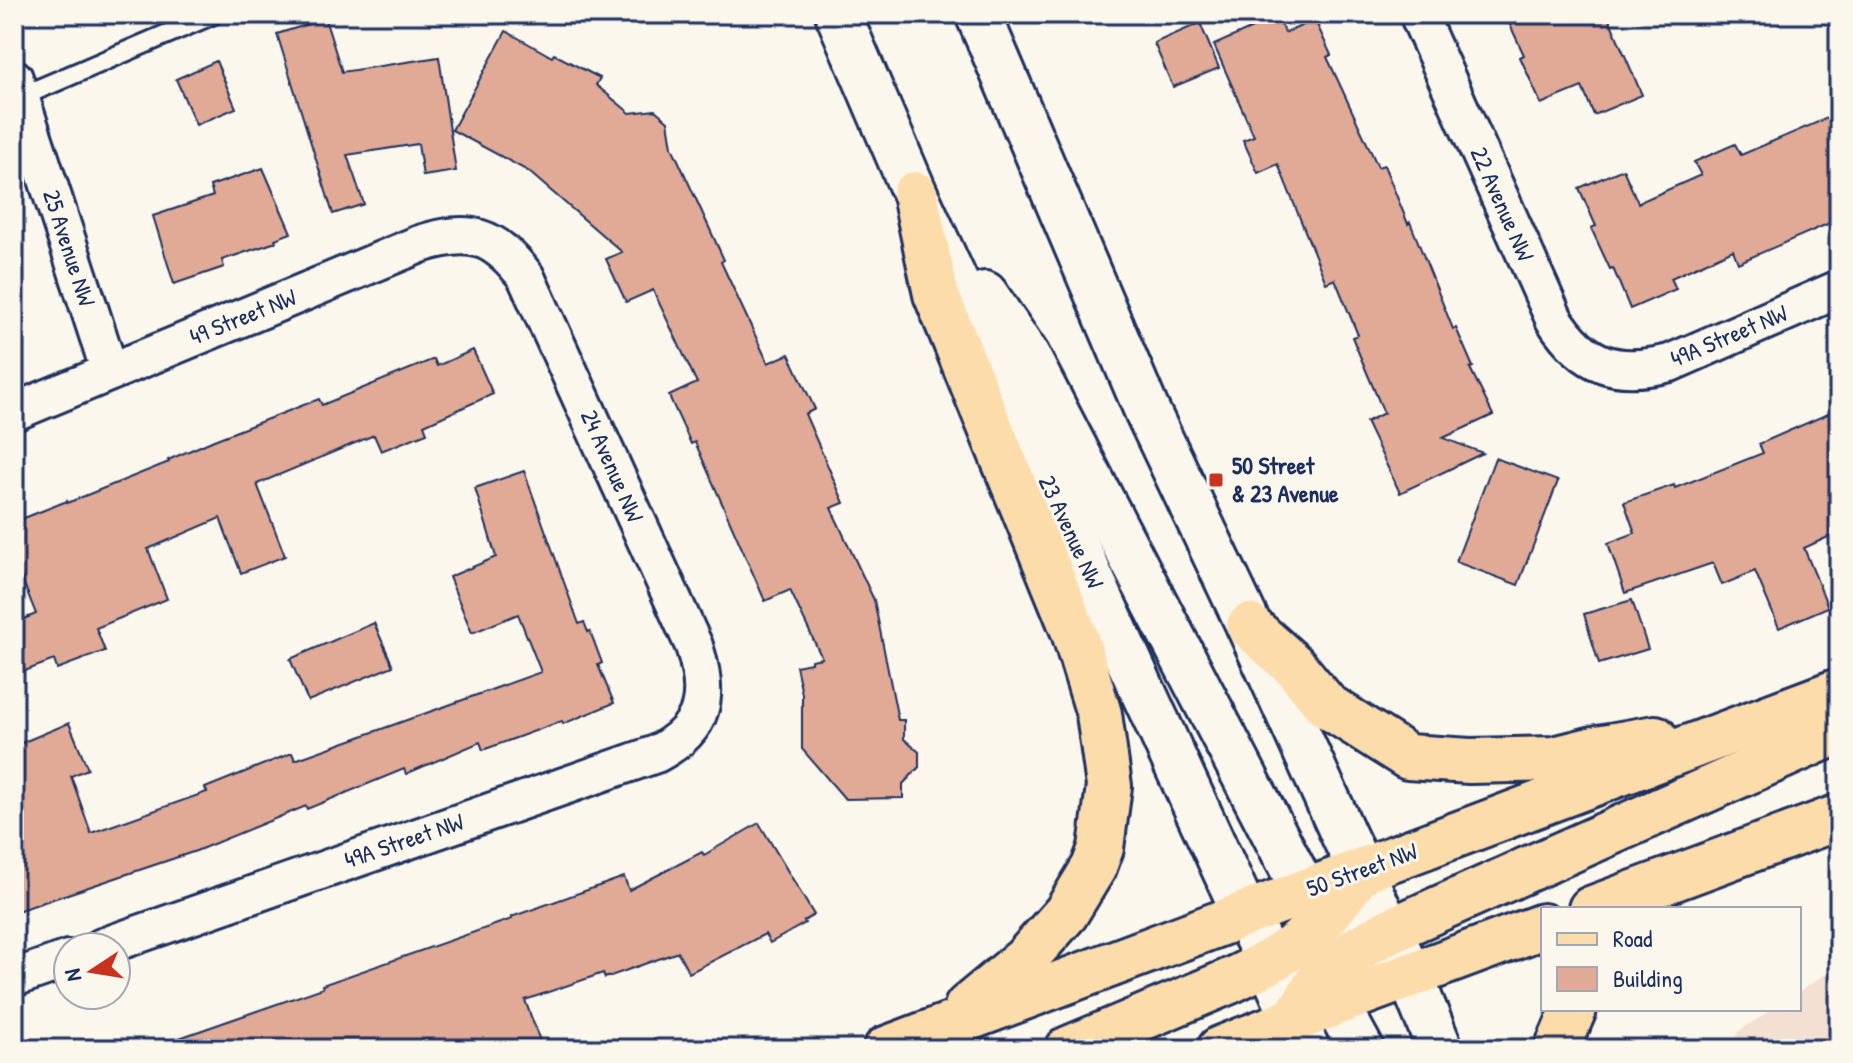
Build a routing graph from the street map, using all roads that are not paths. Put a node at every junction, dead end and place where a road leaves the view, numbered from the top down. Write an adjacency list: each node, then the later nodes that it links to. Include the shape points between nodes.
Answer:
1 (214, 14): 5 (lane)
2 (838, 14): 6 (main road, 23 Avenue NW)
3 (978, 14): 12 (main road, via 1147,411)
4 (1418, 14): 9 (street, 22 Avenue NW, via 1554,319 1576,349)
5 (17, 87): 10 (street, 25 Avenue NW)
6 (913, 188): 22 (main road, 23 Avenue NW); 26 (main road, via 1027,356); 31 (main road, via 936,294 1074,632 1099,714 1109,786 1101,848 1066,913 1025,959)
7 (476, 238): 10 (street, 49 Street NW, via 459,235 420,244); 14 (street, 24 Avenue NW, via 503,249 514,261 546,320 694,646 704,688)
8 (1839, 289): 9 (street, 49A Street NW, via 1670,363)
9 (1616, 368)
10 (110, 372): 11 (street, 49 Street NW)
11 (14, 412)
12 (1249, 626): 15 (main road, via 1294,666 1326,705 1408,757 1554,759); 19 (main road)
13 (1839, 691): 15 (main road, 50 Street NW)
14 (694, 718): 24 (street, 49A Street NW, via 673,745 656,754)
15 (1752, 722): 19 (main road, 50 Street NW)
16 (1839, 731): 25 (main road)
17 (1839, 817): 18 (main road)
18 (1700, 869): 20 (main road); 21 (main road)
19 (1361, 872): 25 (main road); 26 (main road, 50 Street NW)
20 (1596, 907)
21 (1666, 907)
22 (1245, 914): 26 (main road, 50 Street NW); 26 (main road, 23 Avenue NW); 31 (main road, 50 Street NW)
23 (1541, 927): 28 (main road, 50 Street NW)
24 (132, 937)
25 (1378, 937): 26 (main road); 28 (main road)
26 (1309, 949): 28 (main road, 50 Street NW); 32 (main road, 50 Street NW); 32 (main road, 23 Avenue NW); 34 (main road); 36 (main road)
27 (52, 965): 29 (street)
28 (1410, 975): 37 (main road)
29 (14, 978)
30 (1573, 1011): 38 (main road)
31 (941, 1029): 33 (main road, 50 Street NW)
32 (1301, 1034): 35 (main road, 50 Street NW)
33 (886, 1049)
34 (1068, 1049)
35 (1220, 1049)
36 (1361, 1049)
37 (1440, 1049)
38 (1557, 1049)

